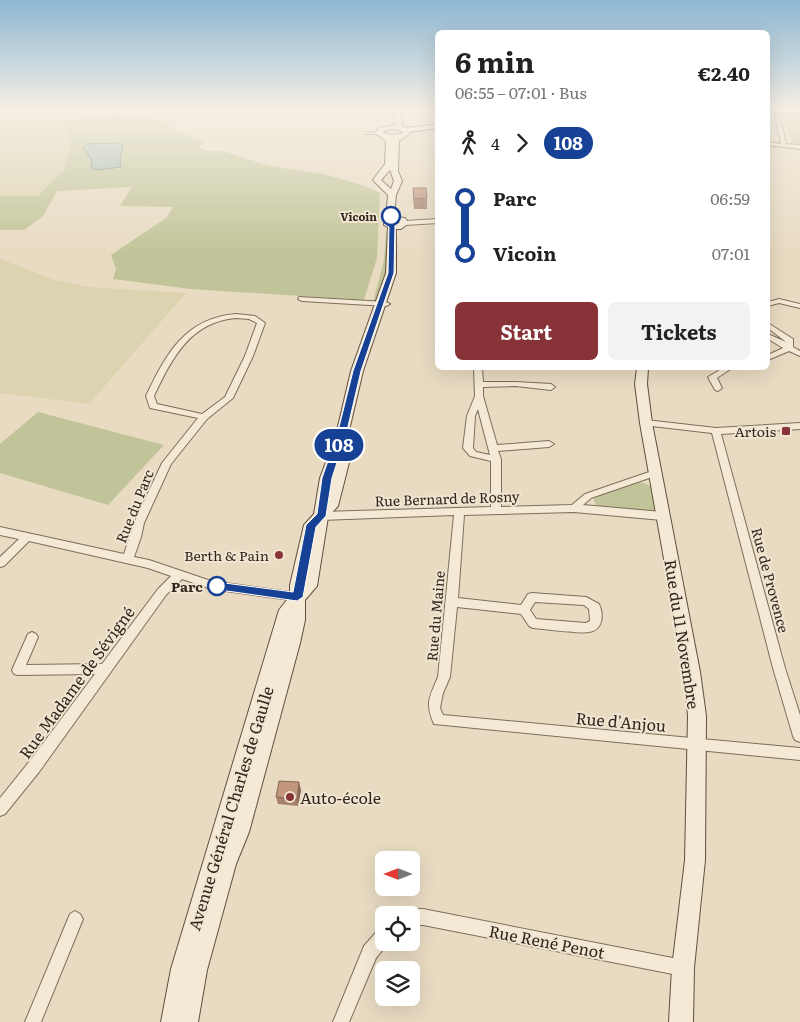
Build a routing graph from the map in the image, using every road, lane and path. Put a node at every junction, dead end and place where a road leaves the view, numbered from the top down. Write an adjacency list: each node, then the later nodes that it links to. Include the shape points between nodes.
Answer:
1 (389, 158): 3 (main road, via 388,168 377,180)
2 (395, 158): 3 (main road, Avenue Général Charles de Gaulle, via 398,181)
3 (392, 194): 5 (main road, Avenue Général Charles de Gaulle, via 392,210)
4 (435, 221): 5 (street)
5 (397, 223): 7 (main road, Avenue Général Charles de Gaulle, via 391,273)
6 (302, 299): 7 (street)
7 (383, 304): 35 (main road, Avenue Général Charles de Gaulle, via 331,506)
8 (770, 304): 9 (street)
9 (800, 306)
10 (770, 326): 11 (street)
11 (781, 335): 12 (street); 14 (street, via 790,341)
12 (770, 339)
13 (770, 339): 14 (street)
14 (789, 348): 15 (street); 16 (street)
15 (800, 354)
16 (770, 357)
17 (478, 370): 20 (street)
18 (642, 370): 25 (main road, Rue du 11 Novembre)
19 (724, 370): 22 (street, via 712,377)
20 (478, 385): 21 (street); 23 (street)
21 (551, 387)
22 (718, 388)
23 (479, 396): 29 (street); 30 (street, via 471,416 468,448 473,454)
24 (204, 418): 24 (street, Rue du Parc, via 229,398 261,323 257,318 230,316 200,324 177,349 158,378 150,396 153,406); 39 (street, Rue du Parc, via 167,463 139,523)
25 (646, 423): 27 (street); 31 (main road, Rue du 11 Novembre)
26 (800, 426): 27 (street)
27 (716, 431): 48 (street, Rue de Provence)
28 (549, 444): 29 (street)
29 (494, 448): 30 (street)
30 (496, 458): 33 (street)
31 (655, 473): 32 (street, via 588,496); 36 (main road, Rue du 11 Novembre)
32 (574, 508): 33 (street, Rue Bernard de Rosny); 36 (street, Rue Bernard de Rosny)
33 (496, 510): 34 (street, Rue Bernard de Rosny)
34 (459, 511): 35 (street, Rue Bernard de Rosny); 43 (street, Rue du Maine)
35 (321, 516): 42 (main road, Avenue Général Charles de Gaulle, via 309,586)
36 (662, 516): 49 (main road, Rue du 11 Novembre, via 692,672 697,716)
37 (0, 531): 38 (street)
38 (26, 538): 39 (street); 40 (street)
39 (128, 558): 41 (street)
40 (0, 563)
41 (179, 575): 42 (street, via 235,590); 46 (street, Rue Madame de Sévigné, via 162,592)
42 (297, 597): 57 (main road, Avenue Général Charles de Gaulle, via 287,610 182,970); 58 (main road, Avenue Général Charles de Gaulle, via 292,643 242,824 226,864 196,970)
43 (452, 602): 44 (street); 47 (street, Rue du Maine, via 444,677 434,708)
44 (524, 610): 44 (street, via 533,624 588,628 596,623 595,607 586,601 532,598)
45 (32, 637): 46 (street, via 18,670)
46 (106, 669): 51 (street, Rue Madame de Sévigné)
47 (439, 720): 49 (street, Rue d'Anjou)
48 (800, 736)
49 (696, 745): 50 (street, Rue d'Anjou); 55 (main road, Rue du 11 Novembre, via 694,860)
50 (800, 754)
51 (0, 809)
52 (420, 916): 55 (street, Rue René Penot)
53 (74, 919): 56 (street)
54 (375, 946): 59 (street)
55 (683, 968): 60 (main road, Rue du 11 Novembre)
56 (33, 1022)
57 (172, 1022)
58 (186, 1022)
59 (341, 1022)
60 (681, 1022)

